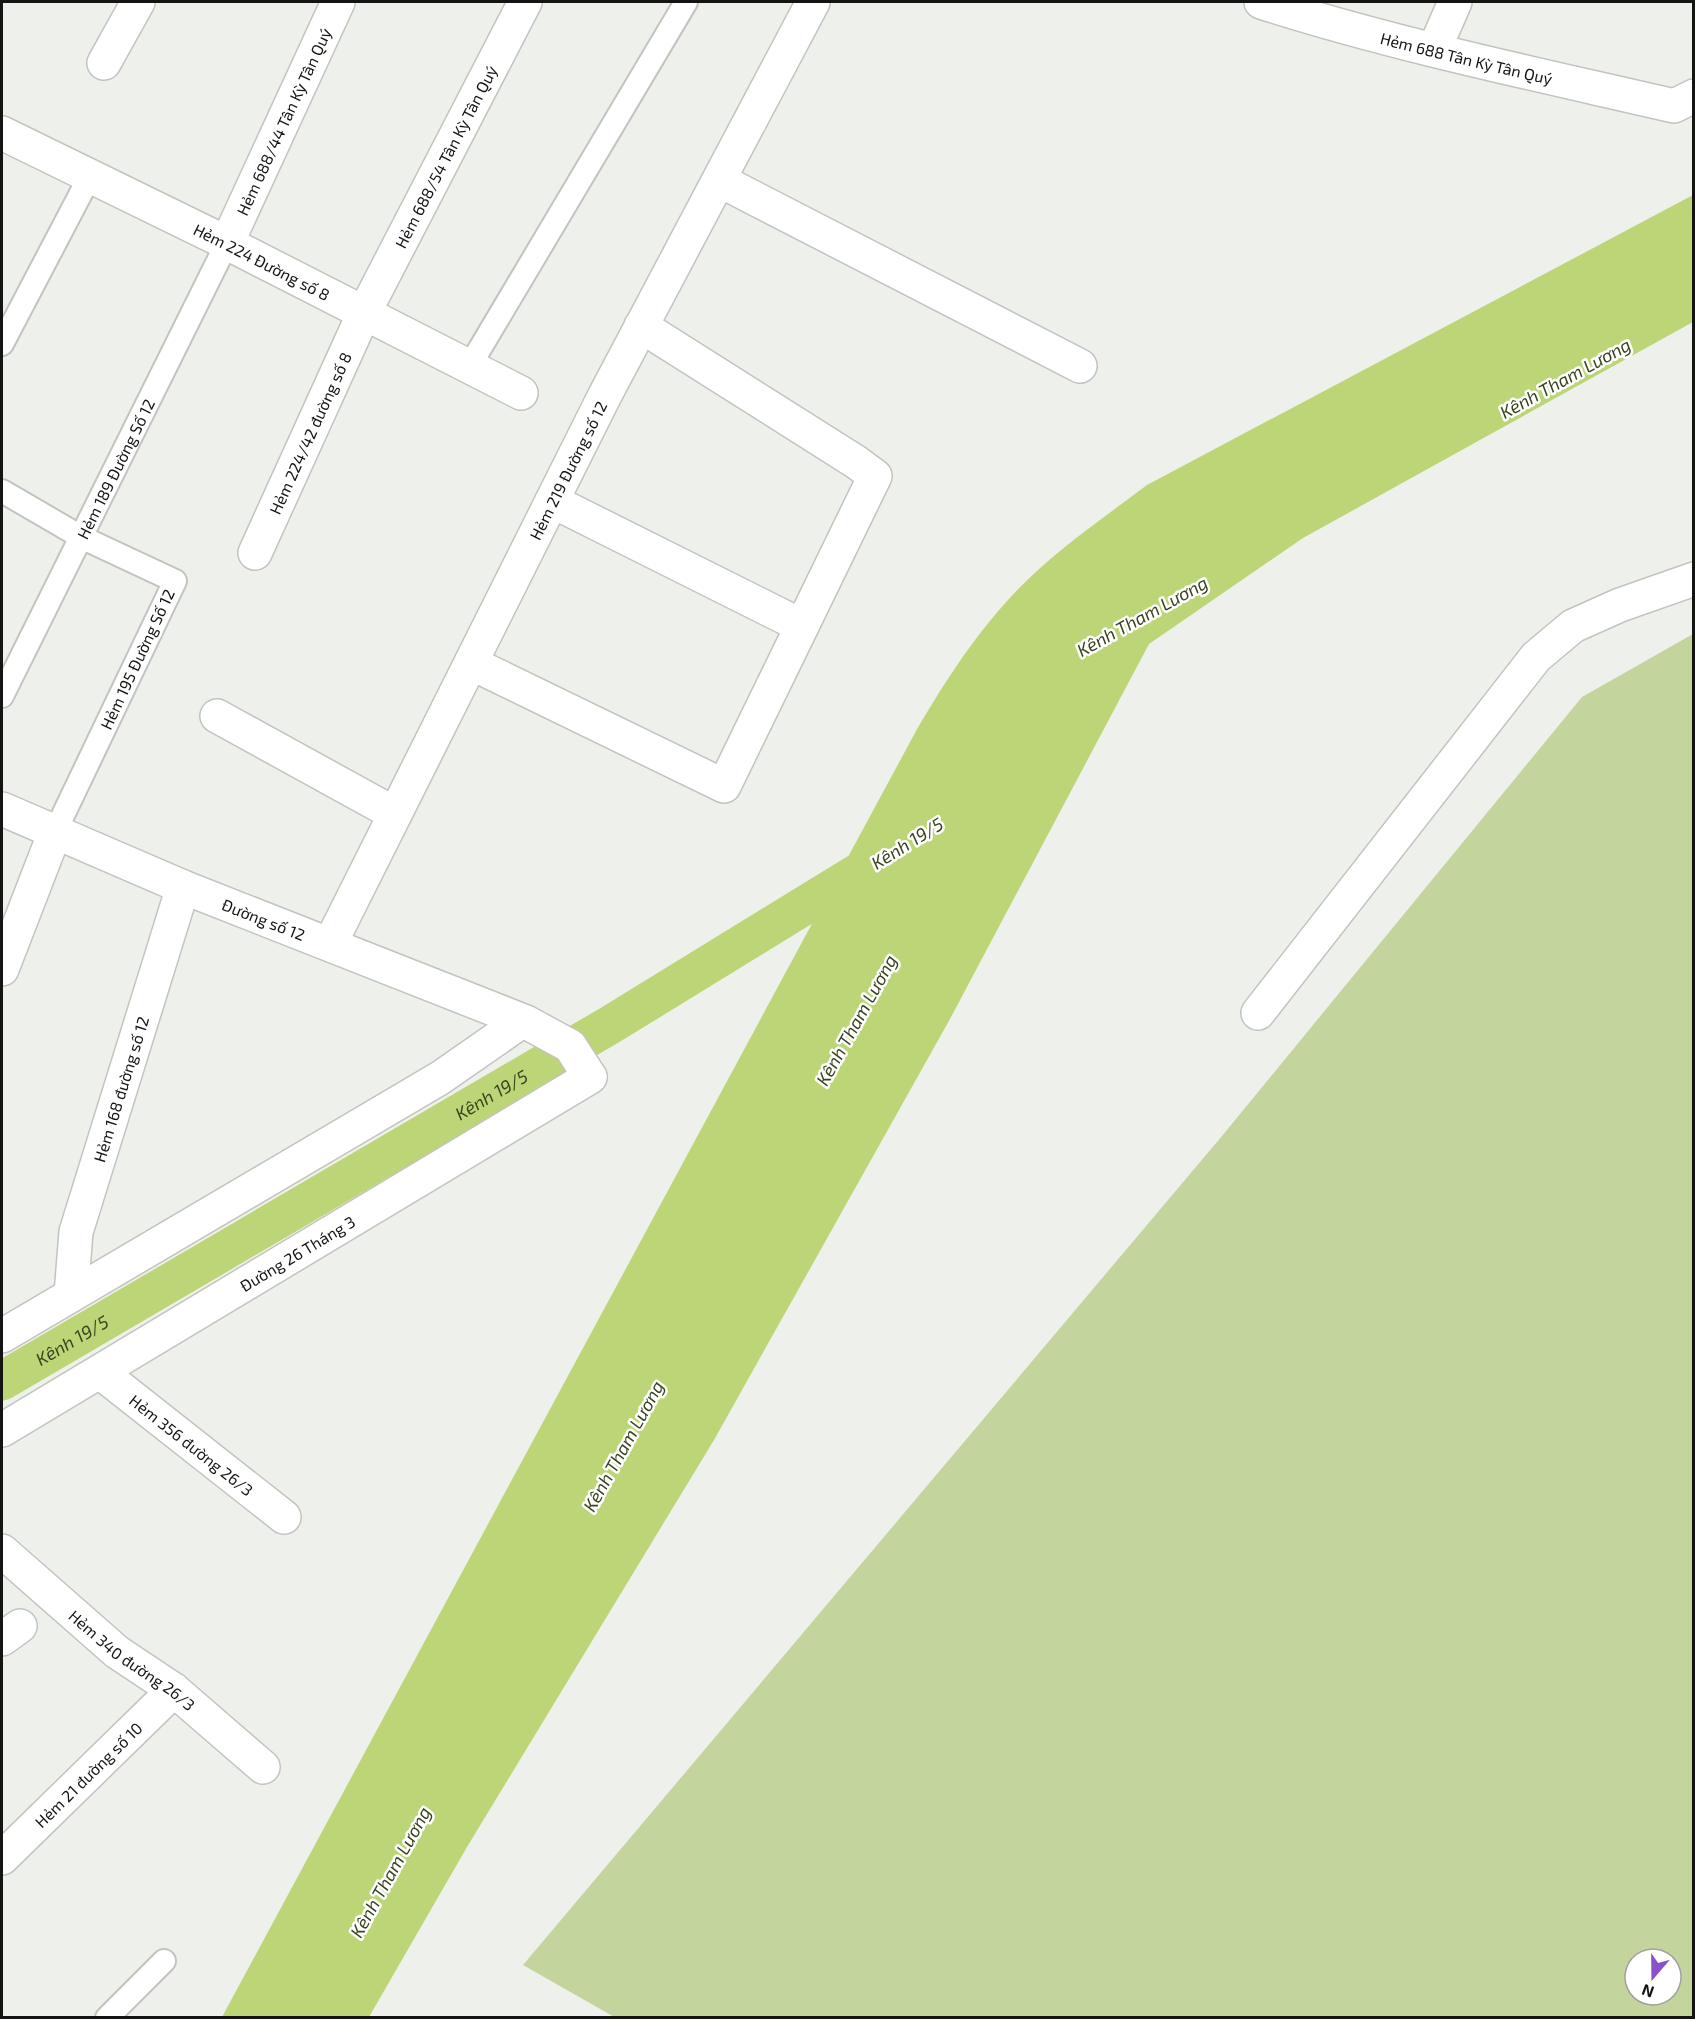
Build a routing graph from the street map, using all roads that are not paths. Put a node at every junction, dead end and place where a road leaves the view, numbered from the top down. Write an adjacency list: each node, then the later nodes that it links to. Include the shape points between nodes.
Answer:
1 (138, 2): 10 (street)
2 (338, 2): 15 (street, Hẻm 688/44 Tân Kỳ Tân Quý)
3 (525, 2): 16 (street, Hẻm 688/54 Tân Kỳ Tân Quý)
4 (686, 2): 20 (lane)
5 (813, 2): 14 (street, Hẻm 219 Đường số 12)
6 (1261, 2): 8 (street, Hẻm 688 Tân Kỳ Tân Quý)
7 (1455, 2): 9 (street)
8 (1295, 7): 9 (street, Hẻm 688 Tân Kỳ Tân Quý)
9 (1434, 50): 11 (street, Hẻm 688 Tân Kỳ Tân Quý)
10 (104, 63)
11 (1684, 101)
12 (2, 133): 13 (street, Hẻm 224 Đường số 8)
13 (90, 176): 15 (street, Hẻm 224 Đường số 8); 18 (lane)
14 (719, 180): 17 (street, Hẻm 219 Đường số 12); 19 (street)
15 (227, 243): 16 (street, Hẻm 224 Đường số 8); 24 (lane, Hẻm 189 Đường Số 12)
16 (364, 313): 20 (street, Hẻm 224 Đường số 8); 25 (street, Hẻm 224/42 đường số 8)
17 (641, 326): 23 (street, Hẻm 219 Đường số 12); 27 (street, via 875,476)
18 (2, 344)
19 (1080, 366)
20 (469, 367): 21 (street, Hẻm 224 Đường số 8)
21 (521, 393)
22 (2, 491): 24 (lane)
23 (552, 501): 27 (street); 28 (street, Hẻm 219 Đường số 12)
24 (81, 537): 29 (lane, Hẻm 189 Đường Số 12); 33 (lane, Hẻm 195 Đường Số 12, via 175,581)
25 (255, 553)
26 (1694, 579): 37 (street, via 1573,626 1536,657)
27 (802, 626): 28 (street, via 724,786)
28 (471, 663): 32 (street, Hẻm 219 Đường số 12)
29 (2, 696)
30 (217, 716): 32 (street)
31 (2, 809): 33 (street, Đường số 12)
32 (396, 814): 35 (street, Hẻm 219 Đường số 12)
33 (55, 832): 34 (street, Đường số 12); 36 (street)
34 (183, 887): 35 (street, Đường số 12); 40 (street, Hẻm 168 đường số 12, via 76,1232)
35 (330, 944): 38 (street, Đường số 12)
36 (2, 969)
37 (1258, 1013)
38 (524, 1022): 39 (street, Đường số 12, via 570,1046); 40 (street, via 440,1078)
39 (591, 1077): 42 (street, Đường 26 Tháng 3)
40 (71, 1295): 41 (street)
41 (2, 1336)
42 (100, 1372): 43 (street, Đường 26 Tháng 3); 44 (street, Hẻm 356 đường 26/3)
43 (2, 1430)
44 (284, 1517)
45 (2, 1551): 46 (street, Hẻm 340 đường 26/3, via 117,1652)
46 (174, 1690): 47 (street, Hẻm 340 đường 26/3); 48 (street, Hẻm 21 đường số 10)
47 (263, 1767)
48 (2, 1858)
49 (164, 1961): 50 (lane)
50 (107, 2018)

